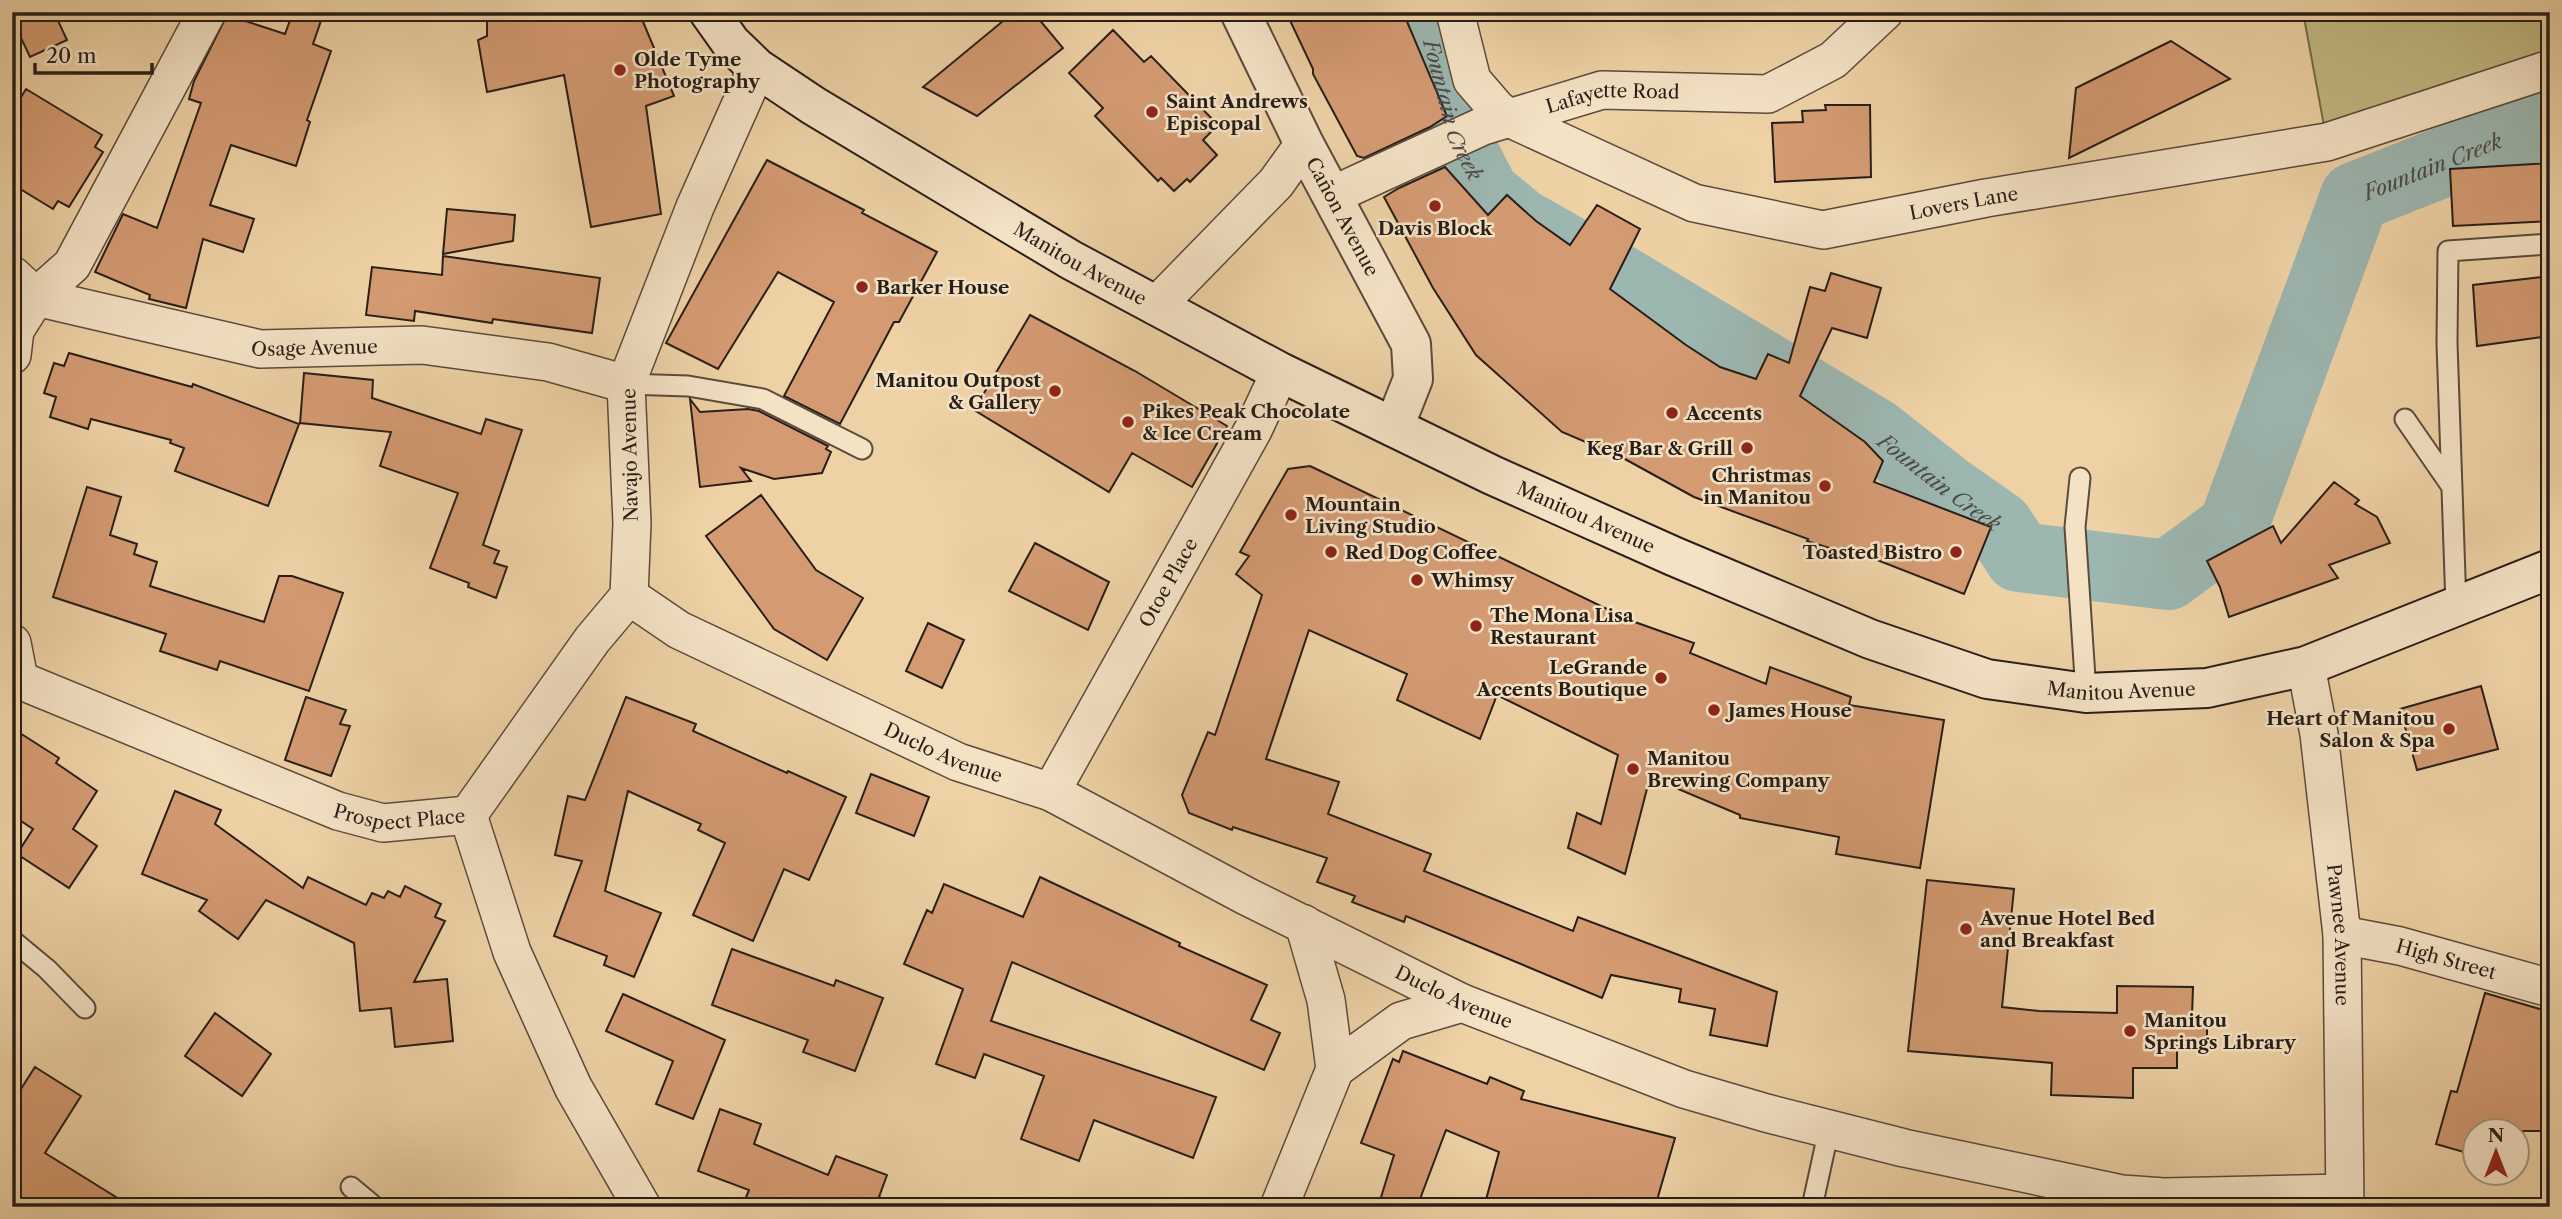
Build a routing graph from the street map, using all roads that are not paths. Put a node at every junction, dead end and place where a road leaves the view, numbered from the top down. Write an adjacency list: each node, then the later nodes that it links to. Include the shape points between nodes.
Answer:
1 (207, 12): 12 (street, via 72,265)
2 (709, 12): 6 (main road, Manitou Avenue)
3 (1240, 12): 9 (main road, Cañon Avenue)
4 (1455, 12): 8 (street, Lovers Lane, via 1472,80)
5 (1884, 12): 8 (street, Lafayette Road, via 1833,60 1768,94 1602,90)
6 (757, 68): 13 (main road, Manitou Avenue, via 1071,260); 16 (street, Navajo Avenue, via 695,206)
7 (2550, 69): 8 (street, Lovers Lane, via 2327,142 1823,230 1694,203)
8 (1509, 118): 10 (street, Lafayette Road)
9 (1304, 144): 10 (main road, Cañon Avenue); 13 (street, via 1276,183)
10 (1333, 195): 18 (main road, Cañon Avenue, via 1411,344 1413,379)
11 (2550, 244): 21 (lane, via 2448,251)
12 (24, 286): 14 (street); 16 (street, Osage Avenue, via 260,349 422,345 548,362)
13 (1156, 306): 15 (main road, Manitou Avenue)
14 (12, 355)
15 (1280, 372): 18 (main road, Manitou Avenue); 29 (street, Otoe Place)
16 (626, 384): 19 (lane, via 688,386 763,399); 23 (street, Navajo Avenue, via 632,523)
17 (2404, 419): 21 (lane)
18 (1394, 427): 28 (main road, Manitou Avenue, via 1661,551 1870,639 1987,679)
19 (862, 449)
20 (2080, 478): 28 (lane, via 2075,527)
21 (2452, 488): 24 (lane)
22 (2550, 569): 24 (main road, Manitou Avenue)
23 (629, 596): 29 (street, Duclo Avenue, via 678,630 946,757); 30 (street, via 592,640)
24 (2456, 606): 26 (main road, Manitou Avenue)
25 (12, 643): 27 (street)
26 (2306, 666): 28 (main road, Manitou Avenue, via 2207,688); 32 (street, Pawnee Avenue, via 2319,734)
27 (15, 678): 30 (street, Prospect Place, via 338,811 383,823)
28 (2086, 693)
29 (1051, 792): 31 (street, Duclo Avenue)
30 (468, 815): 42 (street, Prospect Place, via 512,952 573,1087)
31 (1304, 924): 35 (street, Duclo Avenue); 37 (street, via 1326,1000)
32 (2342, 936): 34 (street, High Street, via 2400,946); 40 (street, Pawnee Avenue)
33 (12, 940): 36 (lane)
34 (2550, 988)
35 (1462, 1003): 37 (street, via 1401,1020); 38 (street, Duclo Avenue, via 1684,1089)
36 (85, 1007)
37 (1335, 1069): 43 (street)
38 (1829, 1129): 40 (street, Duclo Avenue, via 2122,1194); 44 (lane)
39 (351, 1187): 41 (lane)
40 (2344, 1200)
41 (375, 1207)
42 (642, 1207)
43 (1279, 1207)
44 (1812, 1207)

